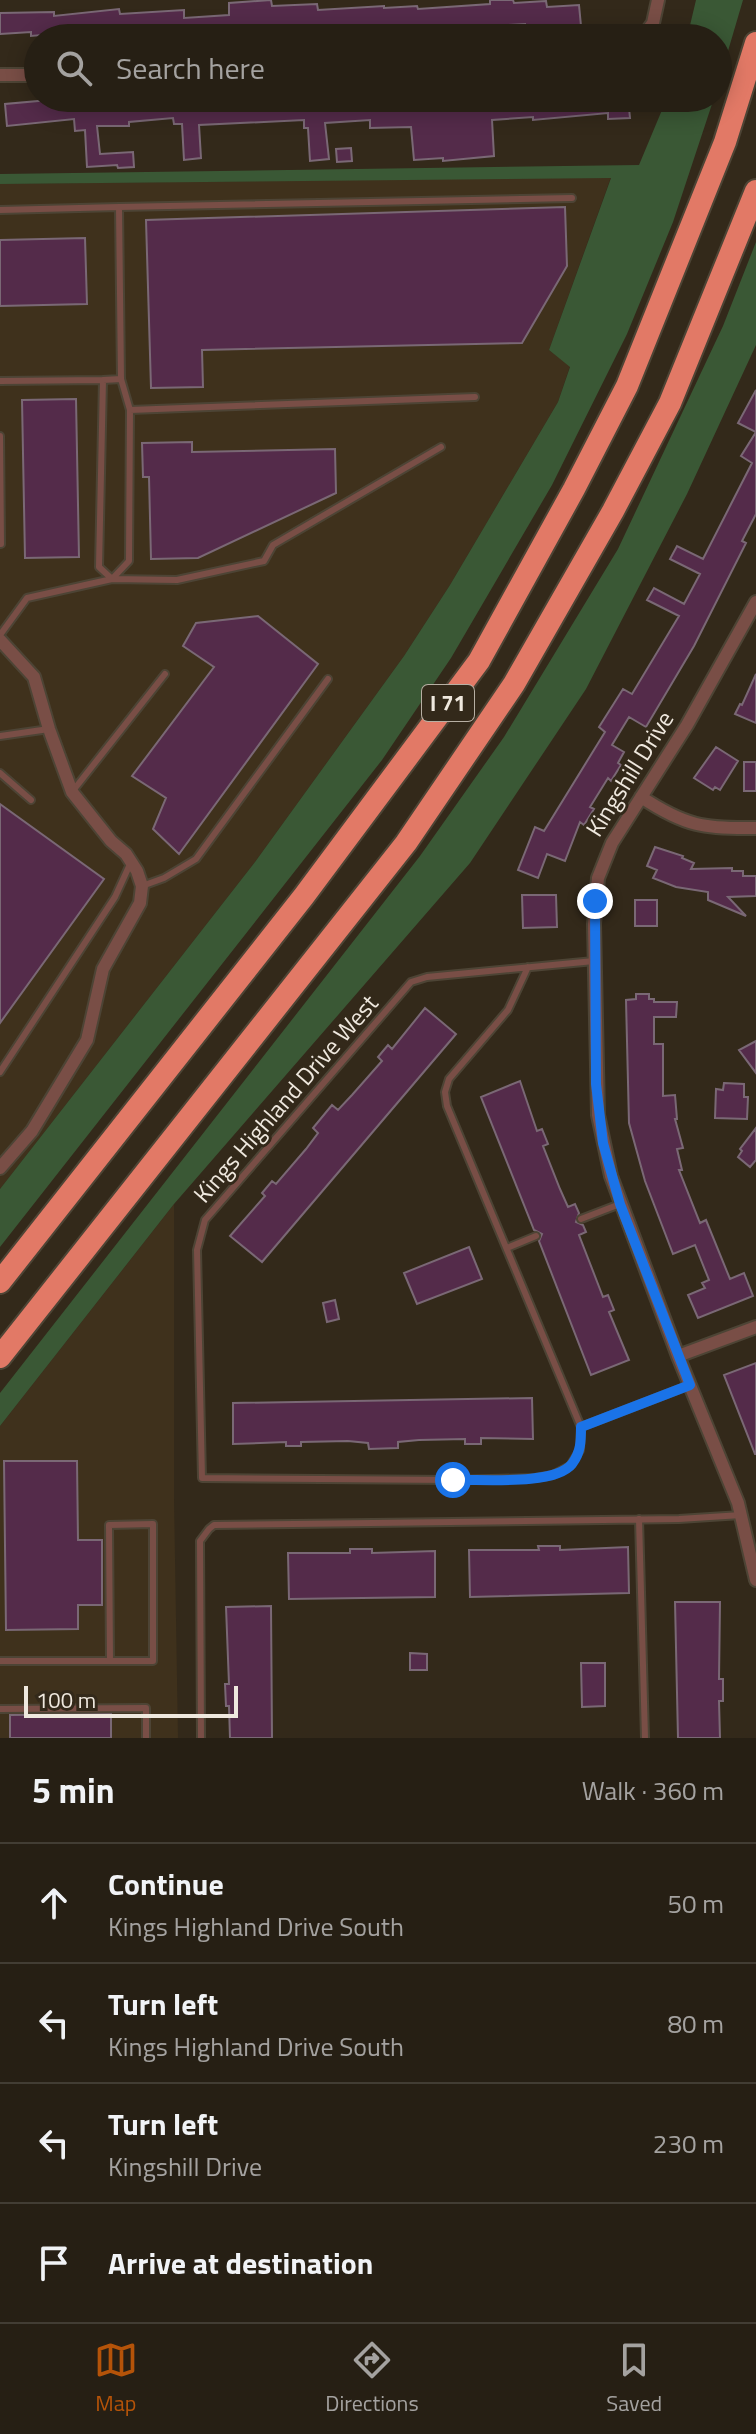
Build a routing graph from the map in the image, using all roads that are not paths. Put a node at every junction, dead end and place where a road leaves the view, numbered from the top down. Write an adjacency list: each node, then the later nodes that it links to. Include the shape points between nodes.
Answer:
1 (658, 0): 2 (street)
2 (652, 24)
3 (756, 43): 40 (highway, I 71, via 725,142 627,386 479,661 261,952)
4 (0, 75): 5 (street)
5 (24, 75)
6 (756, 191): 43 (highway, I 71, via 670,403 514,684 406,843)
7 (572, 198): 8 (lane)
8 (119, 207): 9 (lane); 10 (lane)
9 (0, 210)
10 (121, 379): 11 (lane); 14 (lane)
11 (103, 380): 12 (lane); 18 (lane, via 99,567)
12 (0, 381)
13 (475, 397): 14 (lane)
14 (130, 410): 18 (lane, via 129,561)
15 (0, 436): 17 (lane)
16 (441, 447): 18 (lane, via 273,545 264,561 177,580)
17 (1, 544)
18 (112, 579): 20 (lane, via 27,598)
19 (756, 602): 27 (street, Kingshill Drive)
20 (0, 638): 23 (street, via 34,677)
21 (165, 674): 26 (lane)
22 (328, 679): 31 (lane, via 196,859)
23 (49, 729): 24 (lane); 26 (street)
24 (0, 736)
25 (0, 773): 28 (lane)
26 (72, 792): 30 (street)
27 (641, 797): 29 (street, via 688,823); 32 (street, Kingshill Drive, via 612,843 598,878)
28 (31, 800)
29 (756, 828)
30 (134, 866): 31 (street); 34 (lane)
31 (142, 886): 35 (street, via 140,903 103,969 87,1040 32,1131)
32 (594, 961): 33 (lane, Kings Highland Drive West); 36 (street, Kingshill Drive, via 598,1115)
33 (528, 967): 39 (lane, via 508,1010 449,1079 445,1092); 45 (lane, Kings Highland Drive West, via 411,982 205,1220 197,1250 202,1478 535,1478 570,1466 580,1450)
34 (0, 1072)
35 (0, 1168)
36 (620, 1204): 37 (lane); 42 (street, Kingshill Drive)
37 (581, 1219)
38 (536, 1236): 39 (lane)
39 (507, 1248): 45 (lane)
40 (0, 1282)
41 (756, 1327): 42 (street)
42 (678, 1356): 44 (street, Kingshill Drive)
43 (0, 1357)
44 (690, 1385): 45 (lane); 46 (street, Kingshill Drive)
45 (581, 1427)
46 (741, 1515): 47 (lane); 48 (street, Kingshill Drive)
47 (639, 1519): 53 (lane, via 214,1525 200,1541); 54 (lane)
48 (756, 1580)
49 (0, 1661): 50 (lane)
50 (110, 1661): 50 (lane, via 153,1661 153,1524 109,1525)
51 (0, 1709): 52 (lane, via 146,1708)
52 (146, 1738)
53 (201, 1738)
54 (645, 1738)

